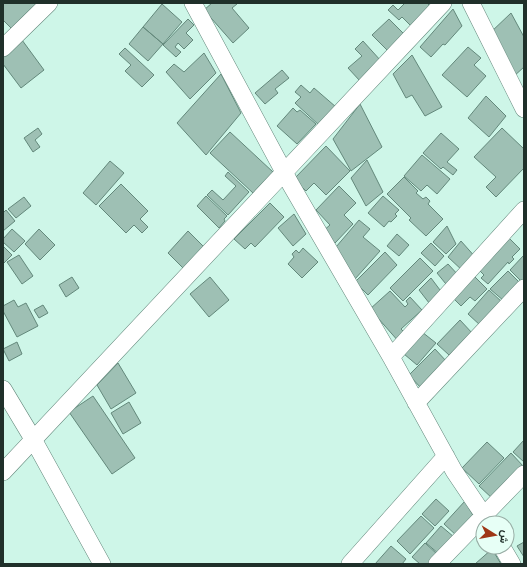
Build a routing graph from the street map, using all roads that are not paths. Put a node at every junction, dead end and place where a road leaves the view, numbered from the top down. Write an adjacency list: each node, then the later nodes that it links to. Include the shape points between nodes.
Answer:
1 (49, 3): 5 (street)
2 (193, 3): 8 (street)
3 (443, 3): 8 (street)
4 (471, 3): 6 (street)
5 (3, 48)
6 (518, 79): 7 (street)
7 (524, 109)
8 (285, 172): 11 (street); 14 (street)
9 (524, 210): 11 (street)
10 (524, 288): 13 (street)
11 (391, 358): 13 (street)
12 (3, 389): 14 (street)
13 (416, 403): 15 (street)
14 (33, 439): 16 (street); 21 (street)
15 (446, 456): 18 (street); 22 (street)
16 (3, 472)
17 (524, 474): 19 (street)
18 (483, 515)
19 (489, 515)
20 (475, 529): 23 (street)
21 (102, 564)
22 (350, 564)
23 (437, 564)

